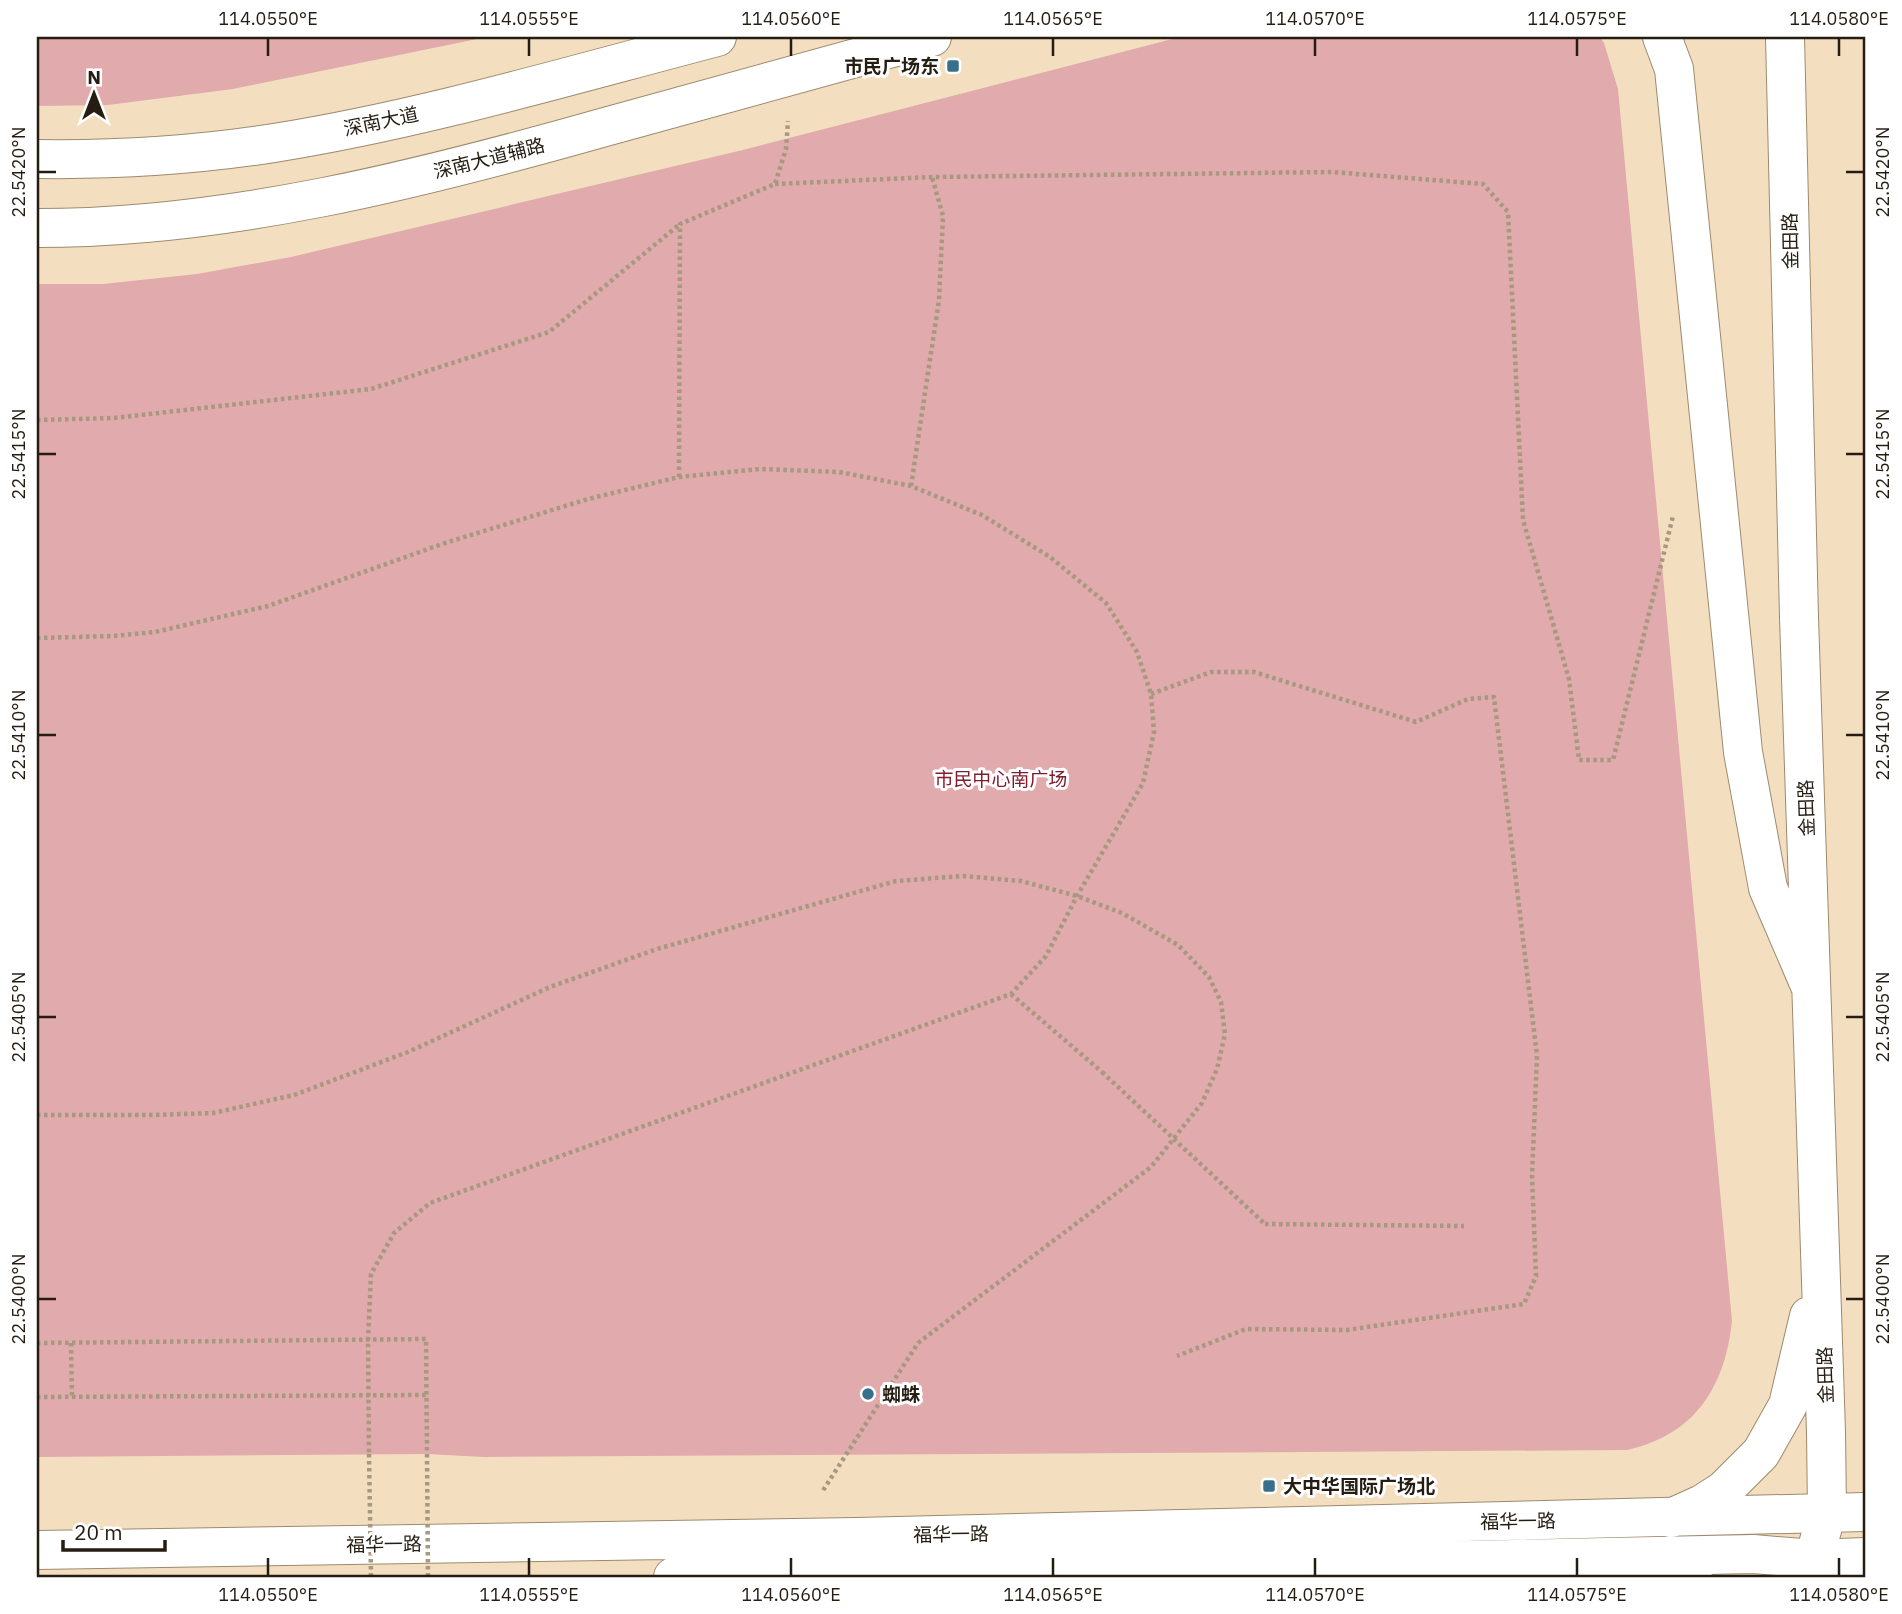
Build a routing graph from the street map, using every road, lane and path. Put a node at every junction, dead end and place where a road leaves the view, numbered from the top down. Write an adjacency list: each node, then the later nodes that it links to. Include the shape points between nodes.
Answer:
1 (611, 37): 6 (main road)
2 (717, 37): 6 (main road, 深南大道)
3 (932, 37): 12 (main road, 深南大道辅路, via 399,181 209,216)
4 (1662, 37): 20 (main road, via 1674,69 1743,752 1769,888)
5 (1785, 37): 20 (main road, 金田路, bridge)
6 (511, 91): 8 (main road, 深南大道, via 274,143 201,152)
7 (788, 121): 10 (path, via 786,149)
8 (37, 159)
9 (932, 177): 10 (path); 15 (path, via 943,216 939,300); 16 (path, via 1332,172 1483,184 1508,212 1523,520 1570,678 1579,760 1614,760)
10 (775, 184): 11 (path)
11 (680, 224): 13 (path, via 549,332 371,389 114,418); 14 (path)
12 (37, 228)
13 (37, 420)
14 (679, 477): 15 (path, via 760,469 839,472); 17 (path, via 588,499 445,543 268,606 155,632)
15 (911, 486): 18 (path, via 982,515 1050,557 1106,603 1137,652)
16 (1673, 516)
17 (37, 638)
18 (1151, 694): 19 (path, via 1154,732 1143,783); 28 (path, via 1211,672 1254,672 1416,722 1468,699 1494,697 1537,1056 1532,1176 1536,1276 1524,1304 1347,1330 1246,1329)
19 (1077, 896): 21 (path, via 1046,957); 22 (path, via 1021,881 963,876 895,881 657,949 550,987 408,1052 294,1095 213,1113); 33 (path, via 1122,913 1178,945 1209,977 1221,1002 1225,1034 1217,1069 1202,1103 1151,1167 918,1343)
20 (1811, 988): 24 (main road, 金田路)
21 (1011, 994): 23 (path, bridge, via 1265,1224); 25 (path, via 430,1203 394,1233 371,1274)
22 (37, 1115)
23 (1464, 1226)
24 (1822, 1273): 34 (main road, 金田路); 36 (main road, via 1788,1405 1761,1452 1724,1490)
25 (368, 1340): 27 (path); 29 (path); 30 (path, via 426,1339)
26 (37, 1343): 27 (path)
27 (71, 1343): 32 (path)
28 (1177, 1356)
29 (368, 1395): 30 (path); 32 (path); 43 (path, bridge)
30 (426, 1395): 44 (path, bridge)
31 (37, 1397): 32 (path)
32 (72, 1397)
33 (822, 1492)
34 (1827, 1512): 35 (main road, 福华一路); 36 (main road, 福华一路); 41 (main road, 金田路)
35 (1865, 1512)
36 (1671, 1518): 37 (main road, 福华一路)
37 (762, 1538): 38 (main road, 福华一路); 42 (main road)
38 (37, 1549)
39 (1637, 1557): 41 (main road, 福华一路, via 1753,1554); 42 (main road, 福华一路); 46 (main road)
40 (1865, 1557): 41 (main road, 福华一路)
41 (1814, 1568)
42 (762, 1576): 45 (main road, 福华一路)
43 (371, 1577)
44 (428, 1577)
45 (673, 1577)
46 (1693, 1577)

